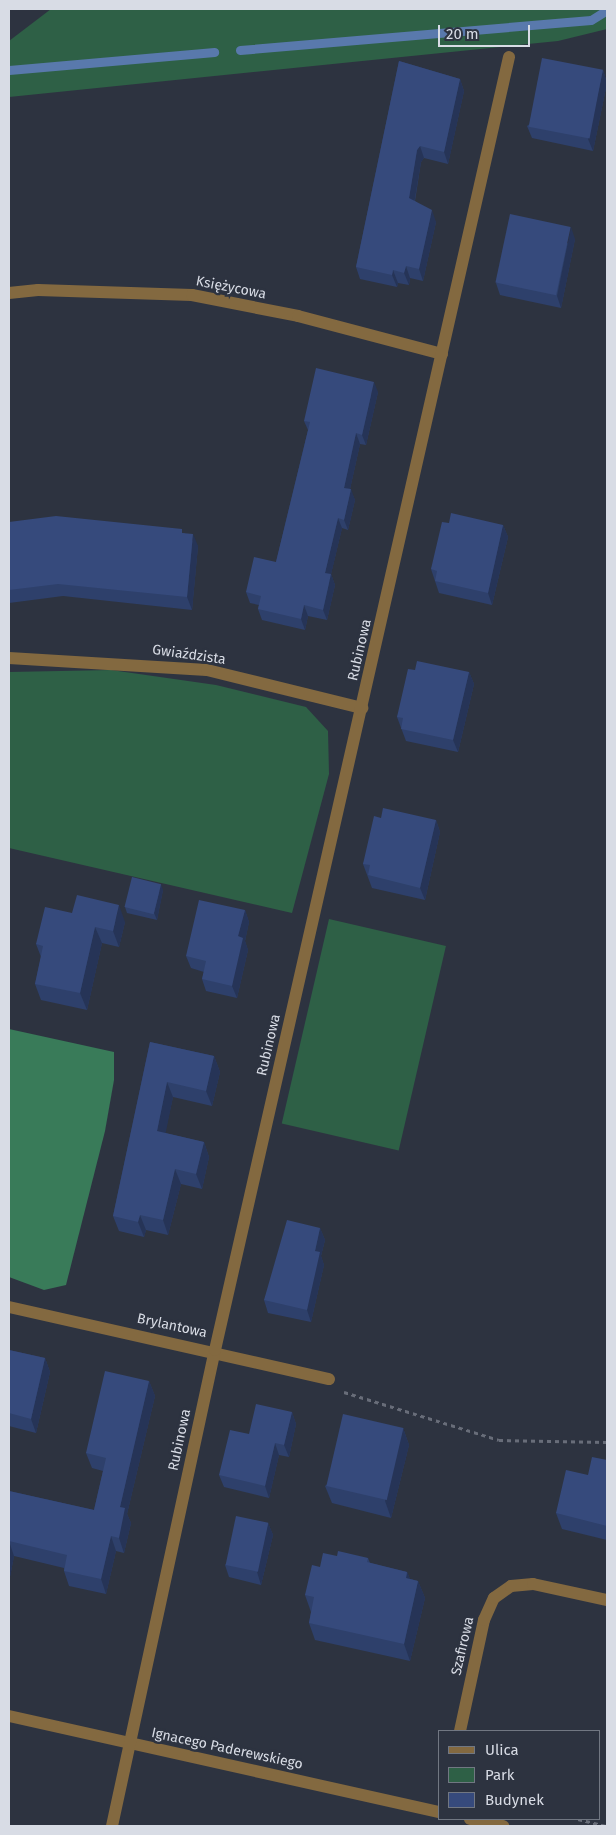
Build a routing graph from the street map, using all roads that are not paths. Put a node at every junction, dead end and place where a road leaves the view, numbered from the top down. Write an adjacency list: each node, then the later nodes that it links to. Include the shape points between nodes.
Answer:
1 (509, 58): 3 (street, Rubinowa)
2 (9, 293): 3 (street, Księżycowa, via 38,290 192,295 298,316)
3 (442, 354): 5 (street, Rubinowa)
4 (9, 658): 5 (street, Gwiaździsta, via 122,661 207,670)
5 (362, 708): 7 (street, Rubinowa)
6 (9, 1307): 7 (street, Brylantowa)
7 (215, 1350): 8 (street, Brylantowa); 12 (street, Rubinowa)
8 (329, 1379)
9 (607, 1600): 11 (street, Szafirowa, via 533,1584 511,1586 494,1598 484,1620)
10 (9, 1716): 12 (street, Ignacego Paderewskiego)
11 (460, 1730)
12 (128, 1743): 13 (street, Ignacego Paderewskiego); 15 (street, Rubinowa)
13 (438, 1812)
14 (475, 1820): 16 (street)
15 (112, 1826)
16 (503, 1826)

